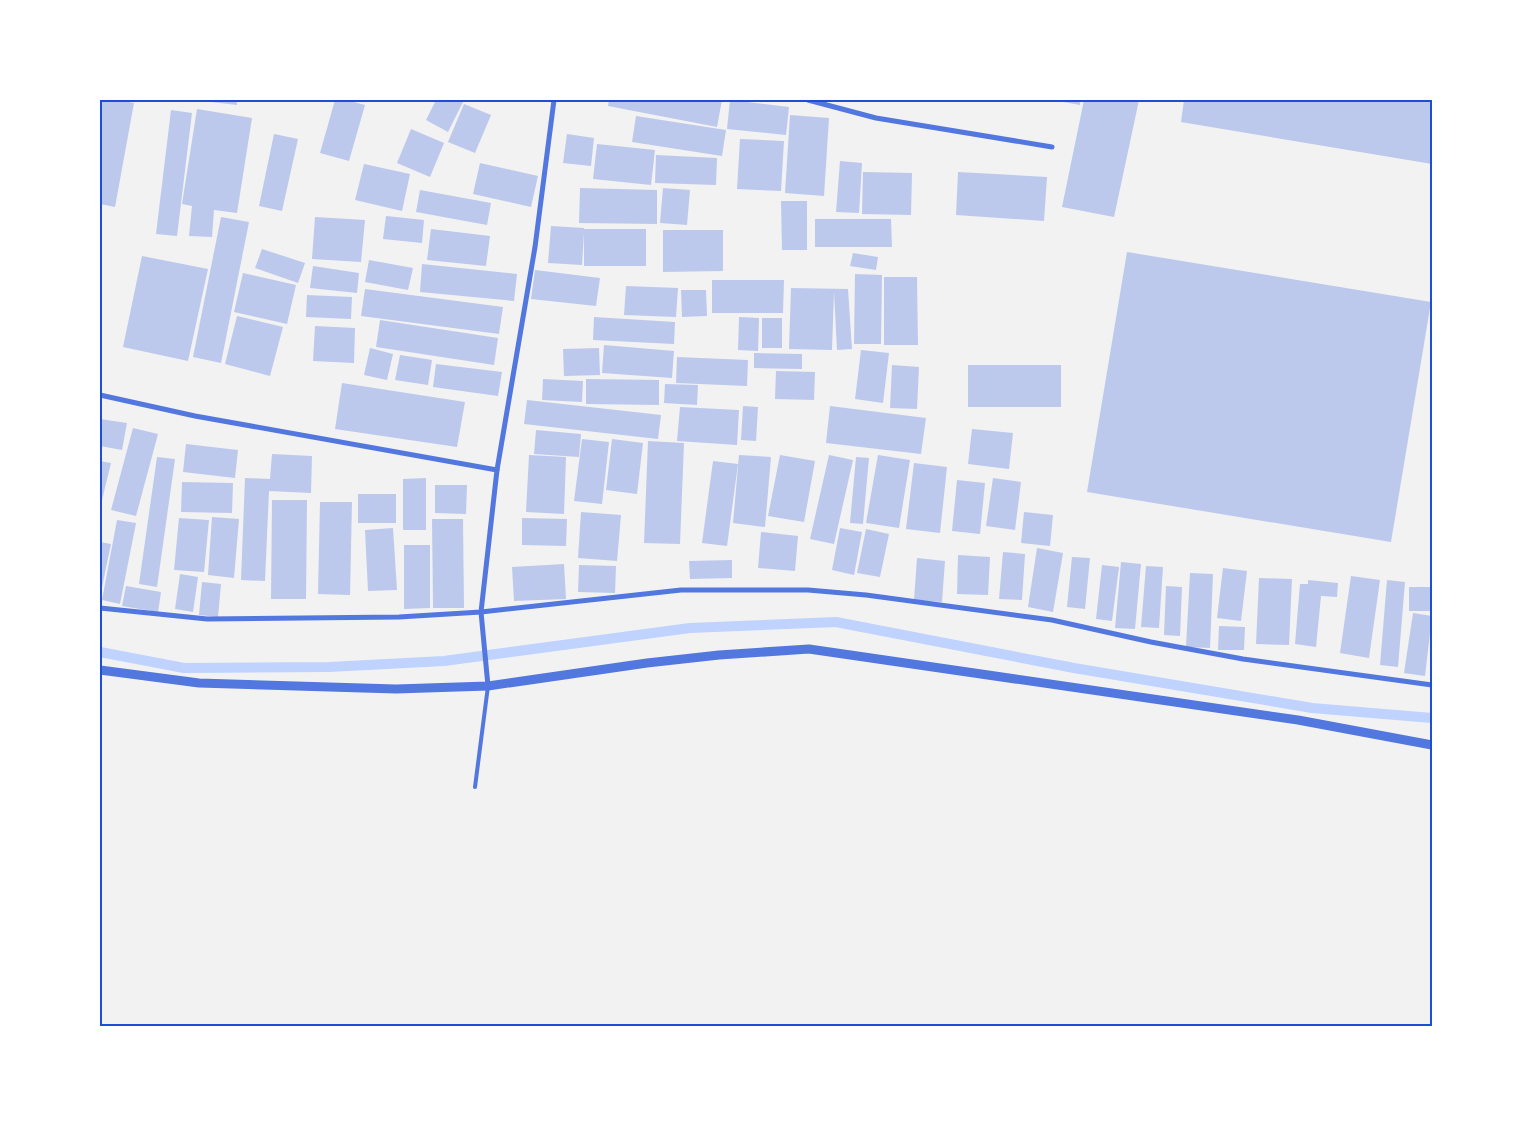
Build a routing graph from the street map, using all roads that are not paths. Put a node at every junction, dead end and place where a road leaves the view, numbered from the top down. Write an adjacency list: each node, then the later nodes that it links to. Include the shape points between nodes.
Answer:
1 (554, 100): 5 (street, via 534,247)
2 (808, 100): 3 (street, via 876,118)
3 (1052, 147)
4 (100, 395): 5 (street, via 195,416)
5 (497, 470): 7 (street)
6 (100, 608): 7 (street, via 207,619 399,617)
7 (482, 612): 9 (street, via 680,590 808,590 1052,620 1243,659); 10 (street)
8 (100, 670): 10 (street, via 199,683 396,689)
9 (1432, 685)
10 (488, 686): 11 (street, via 646,662 809,649 1298,720); 12 (lane)
11 (1432, 744)
12 (474, 787)

